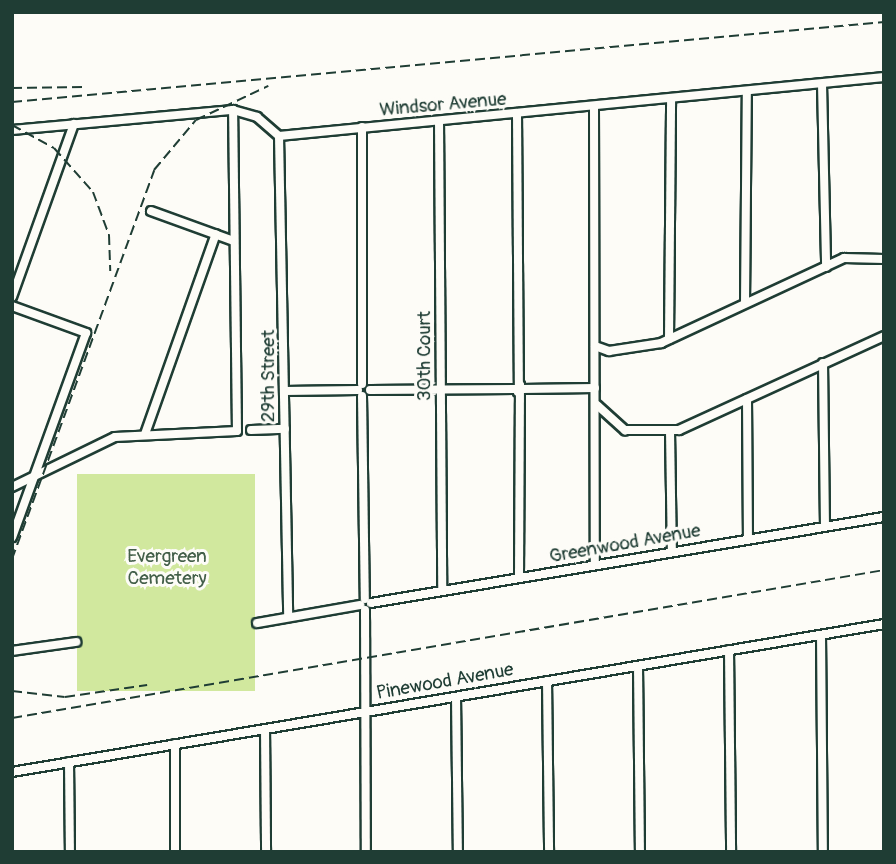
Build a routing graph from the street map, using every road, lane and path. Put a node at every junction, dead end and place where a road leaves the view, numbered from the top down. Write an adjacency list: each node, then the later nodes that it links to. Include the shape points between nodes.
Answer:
1 (884, 77): 2 (street, Windsor Avenue)
2 (822, 84): 3 (street, Windsor Avenue); 17 (street)
3 (747, 92): 4 (street, Windsor Avenue); 19 (street)
4 (671, 99): 5 (street, Windsor Avenue); 22 (street)
5 (594, 107): 7 (street, Windsor Avenue); 23 (street)
6 (233, 110): 9 (street); 12 (street, via 257,117); 15 (street)
7 (517, 114): 8 (street, Windsor Avenue); 27 (street)
8 (439, 121): 10 (street, Windsor Avenue); 26 (street, 30th Court)
9 (74, 124): 11 (street); 18 (street)
10 (362, 127): 12 (street, Windsor Avenue); 28 (street)
11 (12, 130)
12 (279, 136): 29 (street, 29th Street)
13 (151, 211): 14 (street)
14 (216, 234): 15 (street); 34 (street)
15 (234, 241): 34 (street, via 237,431)
16 (884, 259): 17 (street, via 854,255)
17 (826, 267): 19 (street)
18 (12, 297)
19 (745, 303): 22 (street)
20 (12, 306): 35 (street, via 86,332)
21 (884, 336): 24 (street)
22 (669, 339): 23 (street, via 609,351)
23 (594, 346): 25 (street)
24 (823, 363): 30 (street); 38 (street)
25 (595, 388): 27 (street); 33 (street, via 600,412 615,426); 42 (street)
26 (441, 389): 27 (street); 28 (street); 44 (street, 30th Court)
27 (518, 389): 43 (street)
28 (360, 390): 29 (street); 45 (street)
29 (285, 391): 31 (street, 29th Street)
30 (747, 399): 33 (street); 40 (street)
31 (285, 429): 32 (street); 46 (street, 29th Street)
32 (251, 430)
33 (670, 431): 41 (street)
34 (145, 434): 35 (street, via 99,442)
35 (33, 479): 36 (street); 39 (street)
36 (12, 487)
37 (884, 517): 38 (street, Greenwood Avenue)
38 (825, 526): 40 (street, Greenwood Avenue)
39 (12, 537)
40 (748, 539): 41 (street, Greenwood Avenue)
41 (672, 552): 42 (street, Greenwood Avenue)
42 (595, 565): 43 (street, Greenwood Avenue)
43 (519, 578): 44 (street, Greenwood Avenue)
44 (442, 591): 45 (street, Greenwood Avenue)
45 (365, 604): 46 (street, Greenwood Avenue); 56 (street)
46 (288, 617): 47 (street, Greenwood Avenue)
47 (257, 623)
48 (884, 624): 49 (street, Pinewood Avenue)
49 (821, 635): 51 (street, Pinewood Avenue); 69 (street)
50 (76, 642): 52 (street)
51 (729, 650): 53 (street, Pinewood Avenue); 68 (street)
52 (12, 651)
53 (638, 666): 54 (street, Pinewood Avenue); 67 (street)
54 (547, 681): 55 (street, Pinewood Avenue); 66 (street)
55 (456, 696): 56 (street, Pinewood Avenue); 65 (street)
56 (366, 712): 57 (street, Pinewood Avenue); 64 (street)
57 (265, 729): 58 (street, Pinewood Avenue); 63 (street)
58 (175, 744): 59 (street, Pinewood Avenue); 62 (street)
59 (69, 762): 60 (street, Pinewood Avenue); 61 (street)
60 (12, 772)
61 (70, 852)
62 (175, 852)
63 (266, 852)
64 (366, 852)
65 (458, 852)
66 (549, 852)
67 (640, 852)
68 (731, 852)
69 (823, 852)

